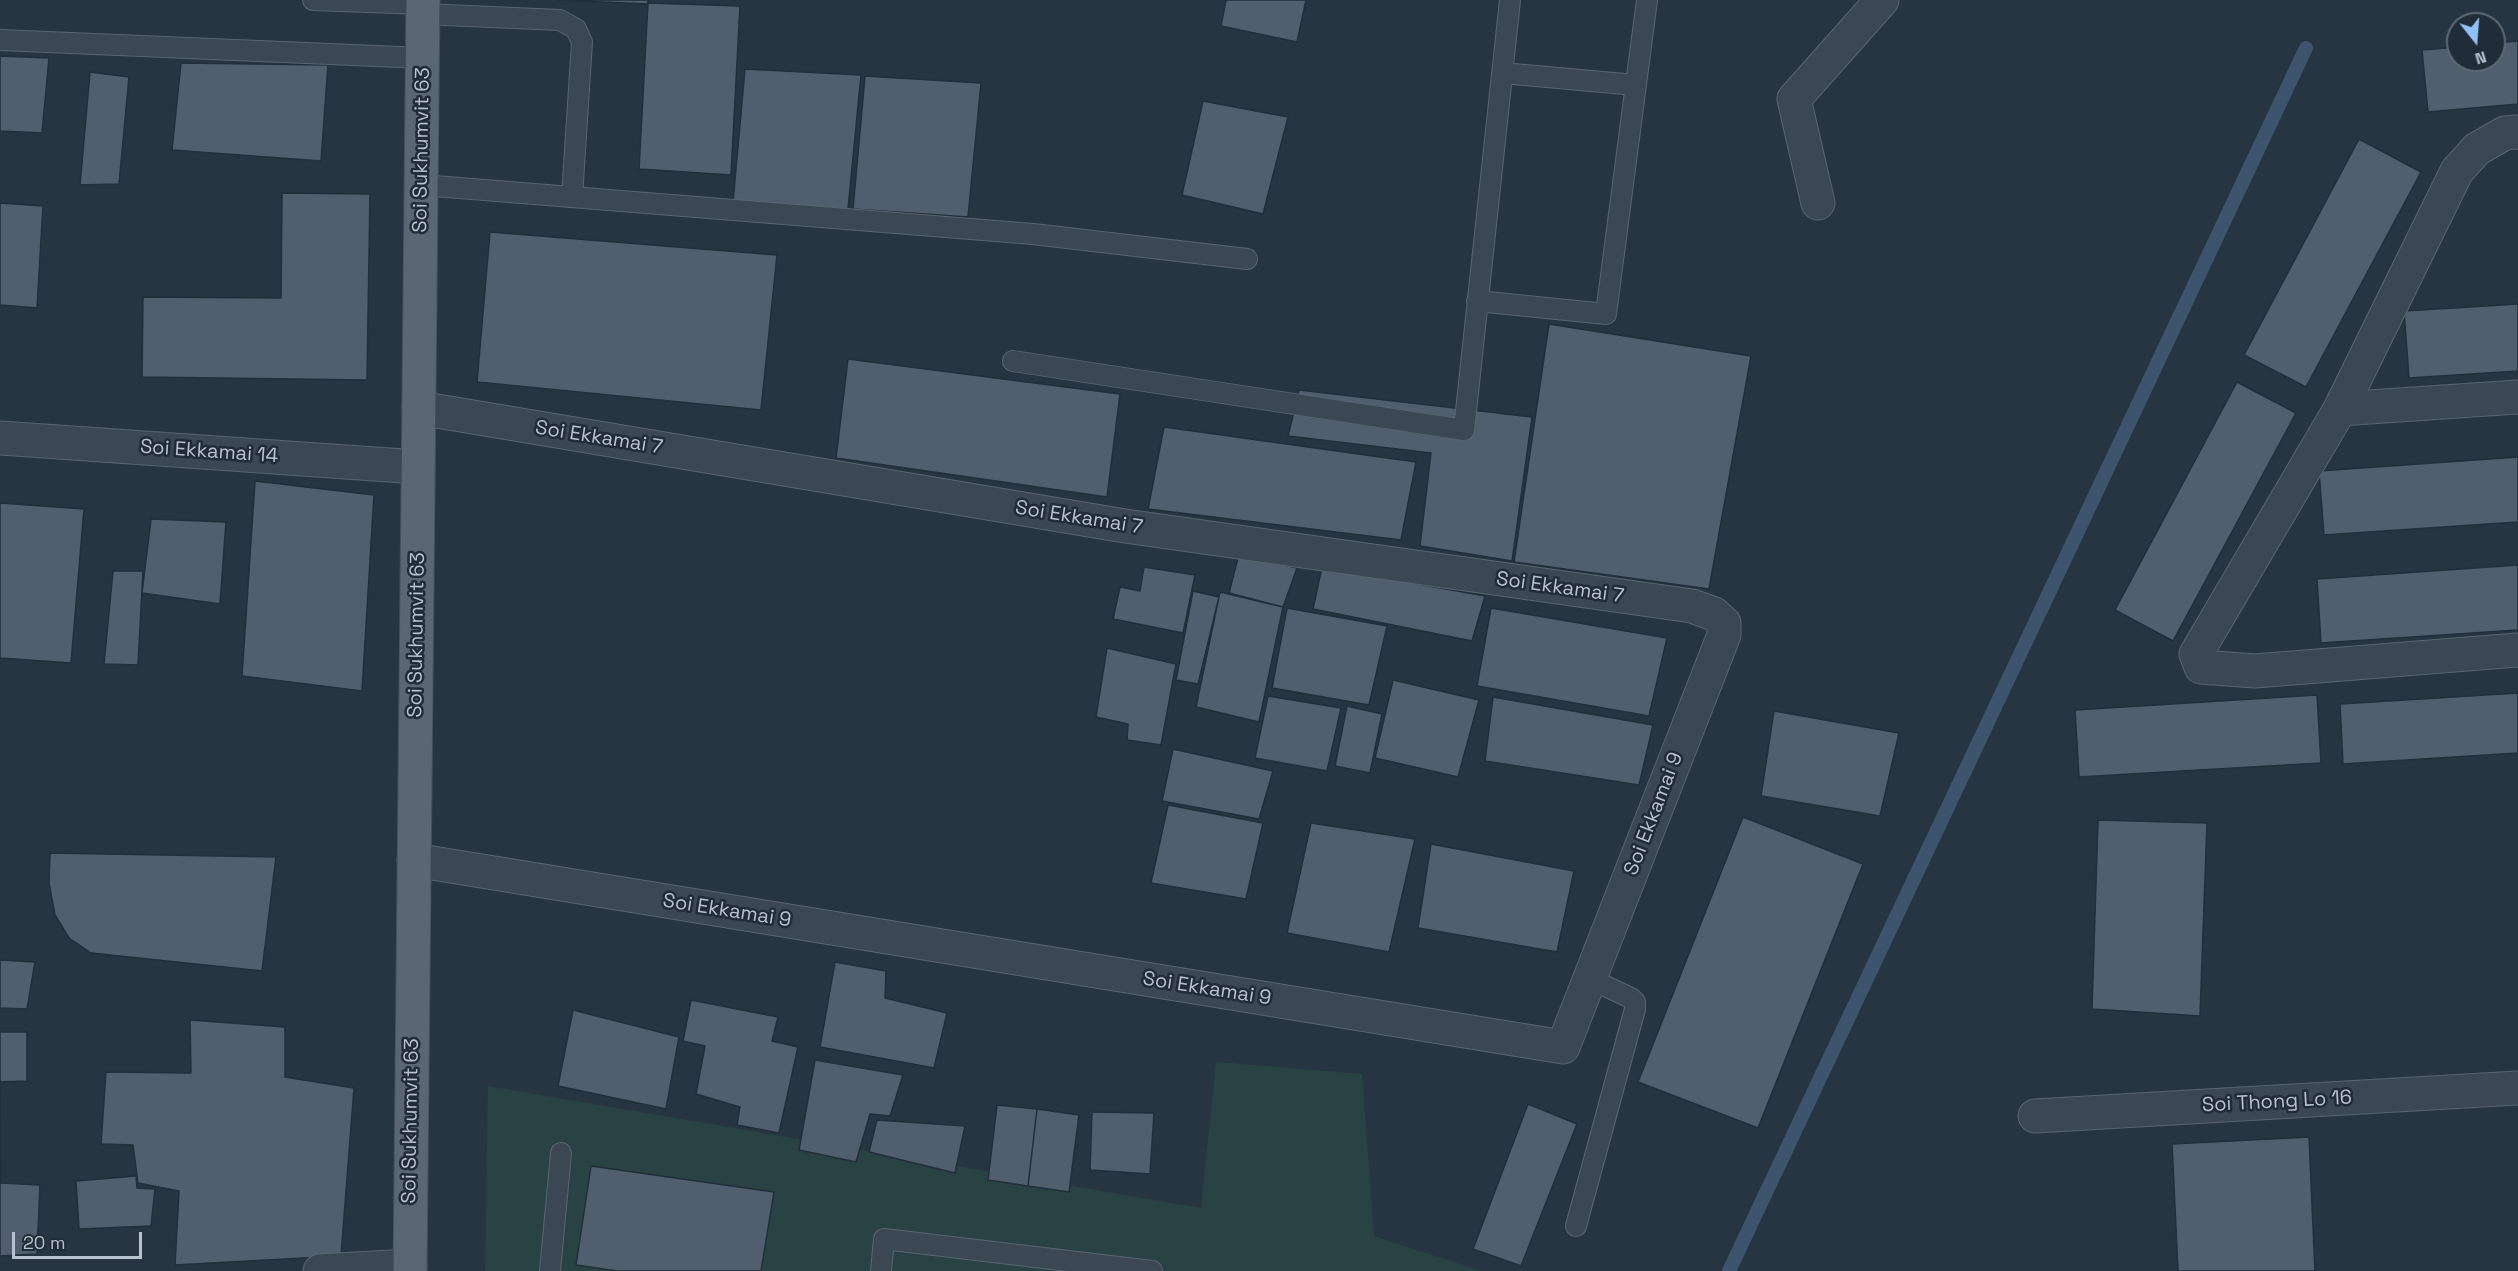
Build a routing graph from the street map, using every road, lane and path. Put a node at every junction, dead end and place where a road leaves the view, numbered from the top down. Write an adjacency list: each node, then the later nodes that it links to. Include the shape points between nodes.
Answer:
1 (313, 0): 5 (lane)
2 (1510, 0): 8 (lane)
3 (1647, 0): 9 (lane)
4 (1882, 0): 13 (street, via 1794,99)
5 (423, 6): 7 (main road, Soi Sukhumvit 63); 12 (lane, via 560,20 576,29 582,42)
6 (0, 40): 7 (lane)
7 (423, 58): 11 (main road, Soi Sukhumvit 63)
8 (1502, 73): 9 (lane); 15 (lane)
9 (1636, 85): 15 (lane, via 1606,314)
10 (2518, 132): 19 (street, via 2505,133 2477,149 2457,171)
11 (422, 185): 12 (lane); 18 (main road, Soi Sukhumvit 63)
12 (572, 197): 14 (lane, via 1033,234)
13 (1818, 203)
14 (1247, 259)
15 (1477, 301): 16 (lane, via 1464,430)
16 (1013, 361)
17 (2518, 397): 19 (street)
18 (419, 408): 21 (main road, Soi Sukhumvit 63); 22 (street, Soi Ekkamai 7, via 1125,526 1692,606 1714,614 1724,623)
19 (2340, 409): 23 (street, via 2196,654 2201,667 2255,671)
20 (0, 438): 21 (street, Soi Ekkamai 14)
21 (418, 467): 24 (main road, Soi Sukhumvit 63)
22 (1724, 635): 25 (street, Soi Ekkamai 9)
23 (2518, 650)
24 (414, 860): 25 (street, Soi Ekkamai 9, via 1563,1047); 30 (main road, Soi Sukhumvit 63)
25 (1590, 979): 29 (lane, via 1631,998 1635,1009)
26 (2518, 1088): 27 (street, Soi Thong Lo 16)
27 (2035, 1116)
28 (561, 1153): 32 (lane)
29 (1576, 1226)
30 (410, 1269): 31 (street)
31 (320, 1271)
32 (550, 1271)
33 (880, 1271): 34 (lane, via 884,1239)
34 (1152, 1271)

